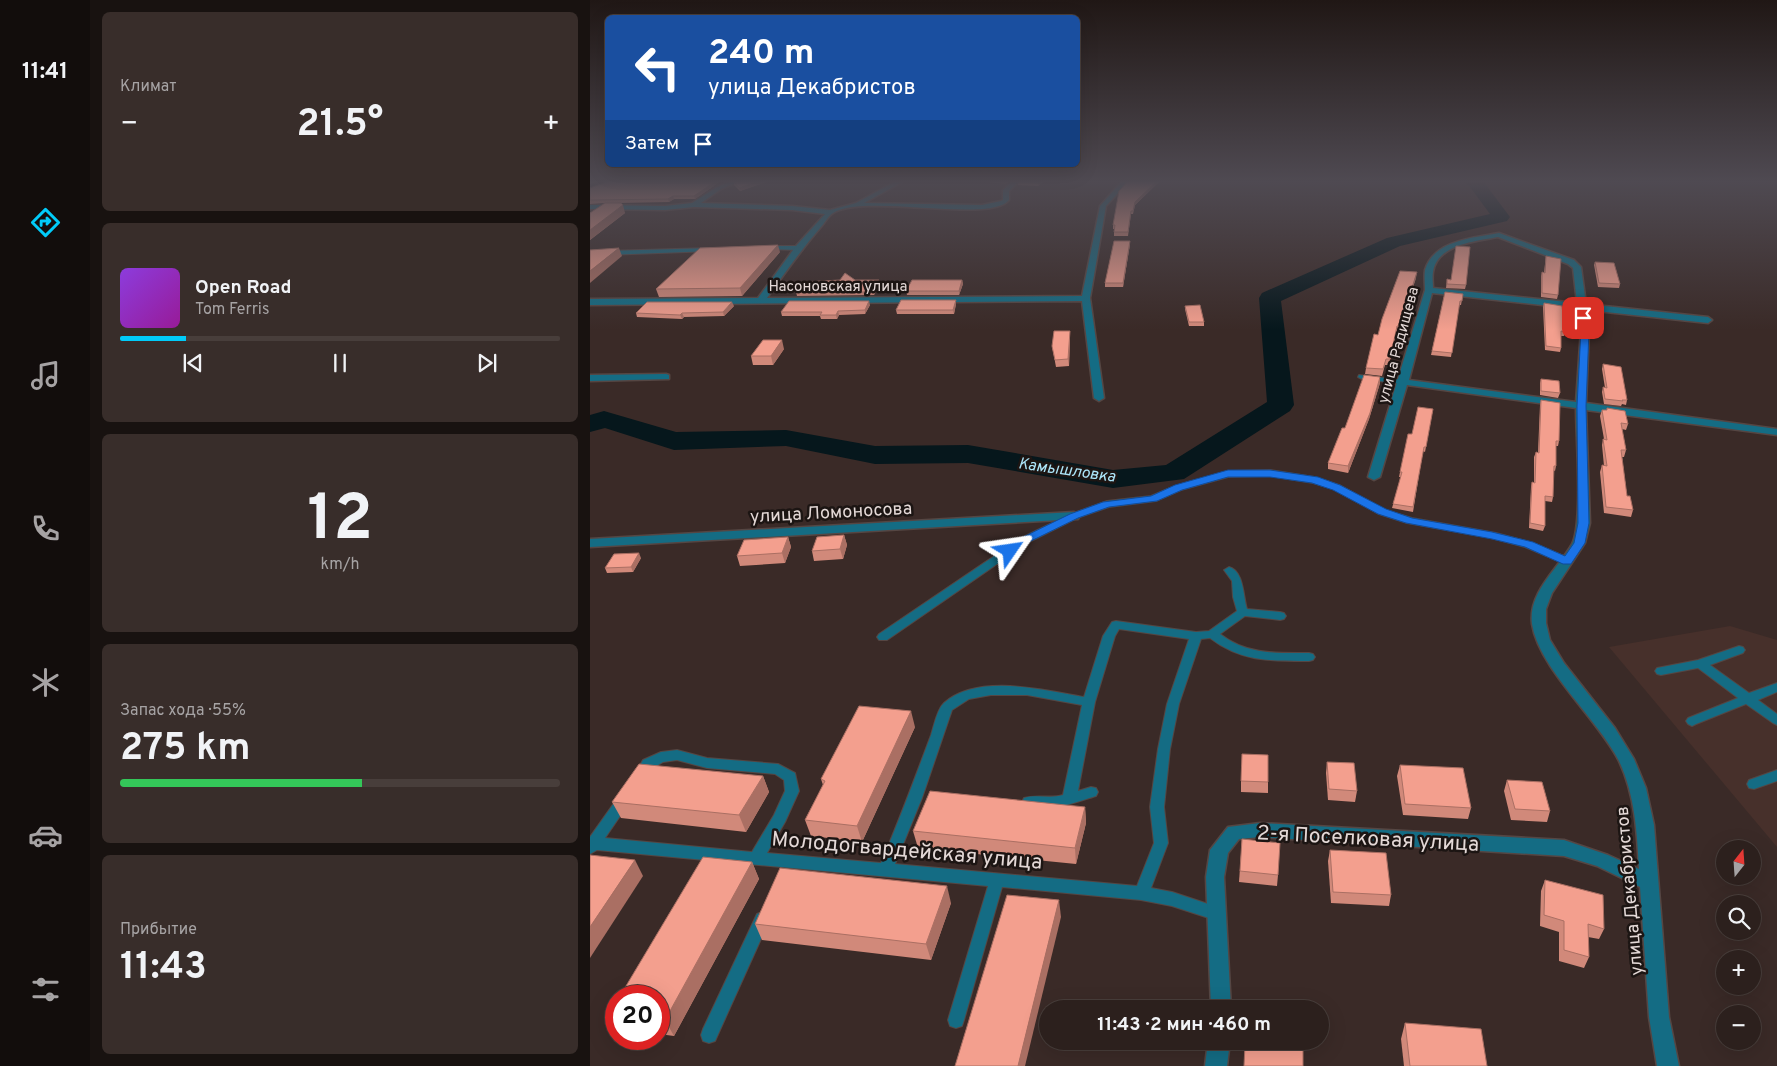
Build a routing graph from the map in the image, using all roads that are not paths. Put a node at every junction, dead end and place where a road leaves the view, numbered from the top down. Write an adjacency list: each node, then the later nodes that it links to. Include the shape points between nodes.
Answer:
1 (814, 231): 4 (street)
2 (1098, 231): 9 (street)
3 (1499, 235): 8 (street, улица Радищева, via 1462,242 1443,251 1435,258 1429,271); 12 (street, улица Декабристов, via 1577,267)
4 (800, 248): 5 (lane); 10 (street)
5 (761, 249)
6 (722, 250): 7 (lane)
7 (590, 255)
8 (1429, 290): 12 (street); 17 (street, улица Радищева)
9 (1086, 298): 10 (street, Насоновская улица); 18 (street)
10 (761, 300): 11 (street, Насоновская улица)
11 (590, 302)
12 (1582, 307): 13 (street); 19 (street, улица Декабристов, via 1585,330)
13 (1708, 320)
14 (666, 377): 16 (street)
15 (1362, 377): 17 (lane)
16 (590, 378)
17 (1403, 382): 19 (street); 21 (street, улица Радищева)
18 (1099, 398)
19 (1581, 406): 20 (street); 24 (street, улица Декабристов, via 1584,523 1579,543)
20 (1777, 432)
21 (1374, 477)
22 (1074, 516): 23 (street, улица Ломоносова); 24 (lane, via 1107,504 1153,499 1178,488 1228,474 1270,473 1336,487 1400,518 1502,538); 30 (lane, via 1025,540)
23 (590, 543)
24 (1567, 561): 51 (street, улица Декабристов, via 1545,593 1539,609 1539,623 1559,668 1610,732 1626,759 1638,788 1645,825)
25 (1229, 570): 26 (lane, via 1237,581)
26 (1243, 612): 27 (lane); 28 (lane)
27 (1280, 616)
28 (1212, 634): 29 (lane); 32 (lane, via 1225,645 1244,653 1261,657)
29 (1196, 636): 37 (lane, via 1116,624 1109,636); 52 (lane, via 1173,704 1164,749 1157,807 1161,843)
30 (883, 637)
31 (1739, 650): 33 (lane)
32 (1309, 657)
33 (1700, 664): 34 (lane); 36 (lane)
34 (1661, 671)
35 (1777, 687): 36 (lane)
36 (1746, 698): 38 (lane); 39 (lane)
37 (1089, 702): 43 (lane); 48 (lane, via 1027,691 992,691 966,696 947,707 920,798)
38 (1777, 720)
39 (1692, 721)
40 (1777, 775): 41 (lane)
41 (1754, 784)
42 (1091, 792): 43 (lane)
43 (1069, 799): 44 (lane, via 1054,803)
44 (1014, 802)
45 (591, 845): 46 (lane, Молодогвардейская улица); 46 (lane, via 648,764 661,757 677,755 707,763 778,769 790,778 792,791)
46 (756, 858): 47 (lane, Молодогвардейская улица)
47 (788, 861): 48 (lane, Молодогвардейская улица); 49 (lane)
48 (885, 870): 50 (lane, Молодогвардейская улица)
49 (780, 878)
50 (997, 880): 52 (lane, Молодогвардейская улица); 56 (lane)
51 (1648, 882): 54 (street, 2-я Поселковая улица, via 1602,860 1564,848 1260,830 1234,832 1219,850 1215,877); 60 (street, улица Декабристов, via 1659,1017)
52 (1141, 893): 54 (lane, Молодогвардейская улица)
53 (768, 904): 57 (lane)
54 (1218, 914): 55 (street, 2-я Поселковая улица)
55 (1221, 1000)
56 (956, 1020)
57 (709, 1035)
58 (1218, 1050): 59 (street)
59 (1216, 1066)
60 (1668, 1066)

